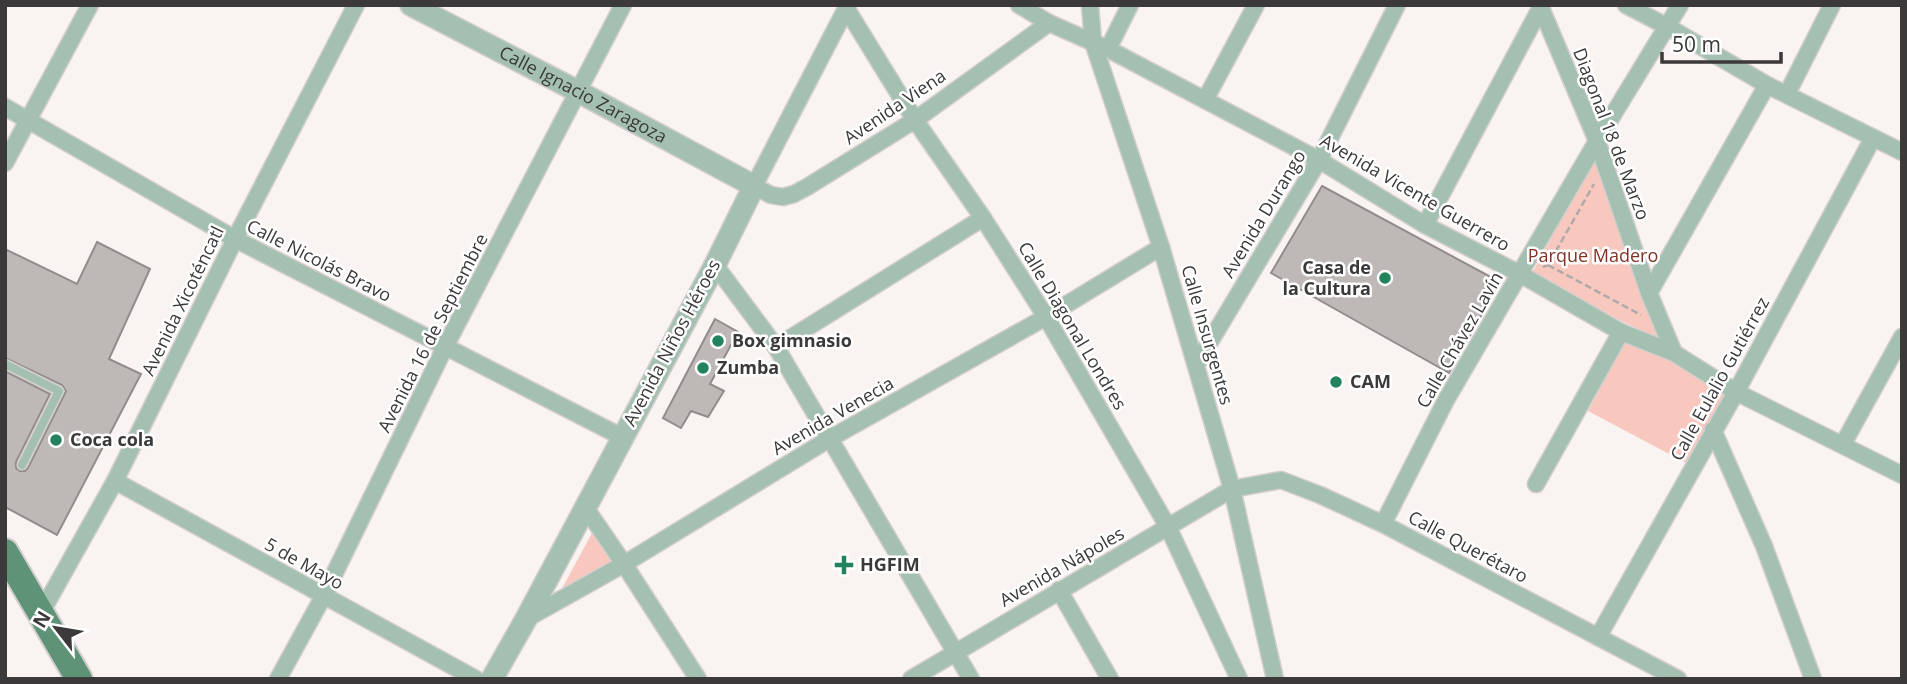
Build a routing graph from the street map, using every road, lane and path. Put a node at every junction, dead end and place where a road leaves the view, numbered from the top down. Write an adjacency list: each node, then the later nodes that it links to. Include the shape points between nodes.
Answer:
1 (90, 5): 23 (street)
2 (356, 5): 34 (street, Avenida Xicoténcatl)
3 (411, 5): 19 (street, Calle Ignacio Zaragoza)
4 (623, 5): 19 (street, Avenida 16 de Septiembre)
5 (1019, 5): 15 (street, Avenida Vicente Guerrero)
6 (1090, 5): 17 (street, Calle Insurgentes)
7 (1130, 5): 17 (street)
8 (1256, 5): 21 (street)
9 (1397, 5): 28 (street, Avenida Durango)
10 (1626, 5): 16 (street)
11 (1680, 5): 16 (street, Calle Chávez Lavín)
12 (1832, 5): 20 (street)
13 (847, 6): 24 (street, Calle Diagonal Londres); 31 (street, Avenida Niños Héroes)
14 (1541, 7): 26 (street, Diagonal 18 de Marzo); 33 (street)
15 (1049, 23): 17 (street, Avenida Vicente Guerrero); 24 (street, Avenida Viena)
16 (1668, 27): 18 (street); 26 (street, Calle Chávez Lavín)
17 (1101, 45): 21 (street, Avenida Vicente Guerrero); 35 (street, Calle Insurgentes)
18 (1767, 85): 20 (street); 38 (street)
19 (579, 92): 31 (street, Calle Ignacio Zaragoza); 42 (street, Avenida 16 de Septiembre)
20 (1787, 94): 25 (street)
21 (1205, 100): 28 (street, Avenida Vicente Guerrero)
22 (5, 107): 23 (street, Calle Nicolás Bravo)
23 (29, 119): 29 (street); 34 (street, Calle Nicolás Bravo)
24 (915, 120): 31 (street, Avenida Viena, via 794,194 771,195); 32 (street, Calle Diagonal Londres)
25 (1873, 138): 27 (street); 47 (street, Calle Eulalio Gutiérrez)
26 (1597, 141): 37 (street, Calle Chávez Lavín); 38 (street, Diagonal 18 de Marzo)
27 (1900, 148)
28 (1319, 160): 33 (street, Avenida Vicente Guerrero); 46 (street, Avenida Durango)
29 (5, 163)
30 (1595, 181): 38 (path, via 1548,265 1641,315)
31 (754, 186): 36 (street, Avenida Niños Héroes)
32 (983, 218): 39 (street, Calle Diagonal Londres); 43 (street)
33 (1425, 225): 37 (street, Avenida Vicente Guerrero)
34 (235, 239): 42 (street, Calle Nicolás Bravo); 54 (street, Avenida Xicoténcatl)
35 (1161, 247): 39 (street, Avenida Venecia); 46 (street, Calle Insurgentes)
36 (715, 265): 43 (street); 49 (street, Avenida Niños Héroes)
37 (1520, 274): 40 (street, Avenida Vicente Guerrero); 58 (street, Calle Chávez Lavín, via 1446,400)
38 (1643, 297): 44 (street, Diagonal 18 de Marzo)
39 (1046, 317): 50 (street, Avenida Venecia); 59 (street, Calle Diagonal Londres)
40 (1621, 332): 44 (street, Avenida Vicente Guerrero); 55 (street)
41 (1902, 337): 51 (street)
42 (445, 347): 49 (street, Calle Nicolás Bravo); 63 (street, Avenida 16 de Septiembre)
43 (776, 347): 50 (street)
44 (1674, 353): 47 (street, Avenida Vicente Guerrero)
45 (5, 364): 52 (lane, via 59,391)
46 (1196, 365): 56 (street, Calle Insurgentes)
47 (1736, 392): 48 (street, Calle Eulalio Gutiérrez); 51 (street, Avenida Vicente Guerrero)
48 (1713, 430): 66 (street, Calle Eulalio Gutiérrez); 79 (street, via 1764,546)
49 (622, 437): 57 (street, Avenida Niños Héroes)
50 (829, 439): 61 (street, Avenida Venecia); 67 (street)
51 (1843, 444): 53 (street, Avenida Vicente Guerrero)
52 (22, 465)
53 (1902, 475)
54 (115, 481): 63 (street, 5 de Mayo); 64 (street, Avenida Xicoténcatl)
55 (1536, 484)
56 (1232, 489): 58 (street, Calle Querétaro, via 1281,480); 59 (street, Avenida Nápoles); 77 (street, Calle Insurgentes)
57 (585, 507): 61 (street); 65 (street, Avenida Niños Héroes)
58 (1383, 524): 66 (street, Calle Querétaro)
59 (1168, 527): 62 (street, Avenida Nápoles); 76 (street, Calle Diagonal Londres)
60 (5, 552): 64 (main road)
61 (624, 564): 65 (street, Avenida Venecia); 72 (street)
62 (1059, 590): 67 (street, Avenida Nápoles); 75 (street)
63 (323, 597): 69 (street, Avenida 16 de Septiembre); 70 (street, 5 de Mayo)
64 (41, 613): 68 (main road)
65 (526, 619): 71 (street, Avenida Niños Héroes)
66 (1598, 637): 78 (street, Calle Querétaro)
67 (955, 652): 73 (street, Avenida Nápoles); 74 (street)
68 (79, 679)
69 (278, 679)
70 (476, 679)
71 (492, 679)
72 (698, 679)
73 (911, 679)
74 (971, 679)
75 (1110, 679)
76 (1239, 679)
77 (1275, 679)
78 (1678, 679)
79 (1813, 679)

